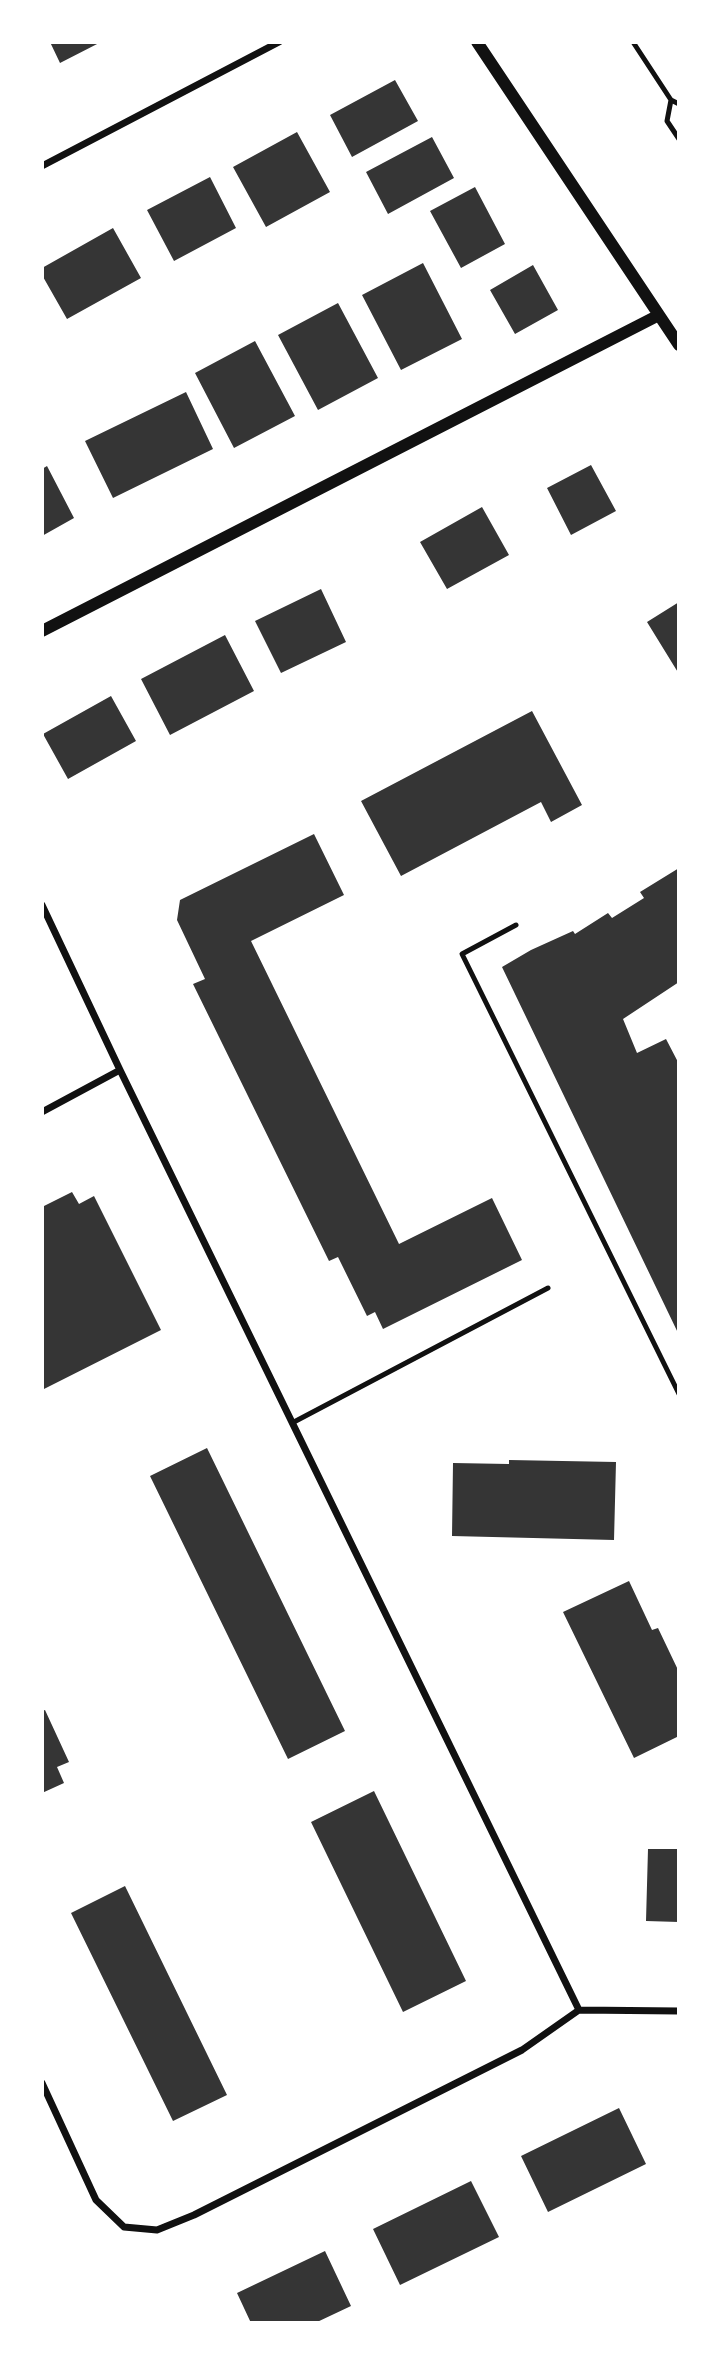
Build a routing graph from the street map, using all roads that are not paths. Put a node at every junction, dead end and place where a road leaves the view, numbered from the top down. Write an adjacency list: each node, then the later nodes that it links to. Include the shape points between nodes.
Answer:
1 (279, 42): 7 (street)
2 (477, 42): 8 (street)
3 (633, 42): 4 (lane)
4 (671, 100): 5 (lane); 6 (lane, via 667,121)
5 (679, 104)
6 (679, 139)
7 (42, 166)
8 (659, 315): 9 (street); 10 (street)
9 (679, 345)
10 (42, 631)
11 (42, 905): 13 (street)
12 (516, 925): 16 (lane, via 462,954)
13 (120, 1070): 14 (street); 17 (street)
14 (42, 1112)
15 (548, 1288): 17 (lane)
16 (679, 1394)
17 (292, 1423): 18 (street)
18 (579, 2010): 19 (street); 20 (street, via 522,2050 157,2230 124,2227 96,2200)
19 (679, 2011)
20 (42, 2083)

